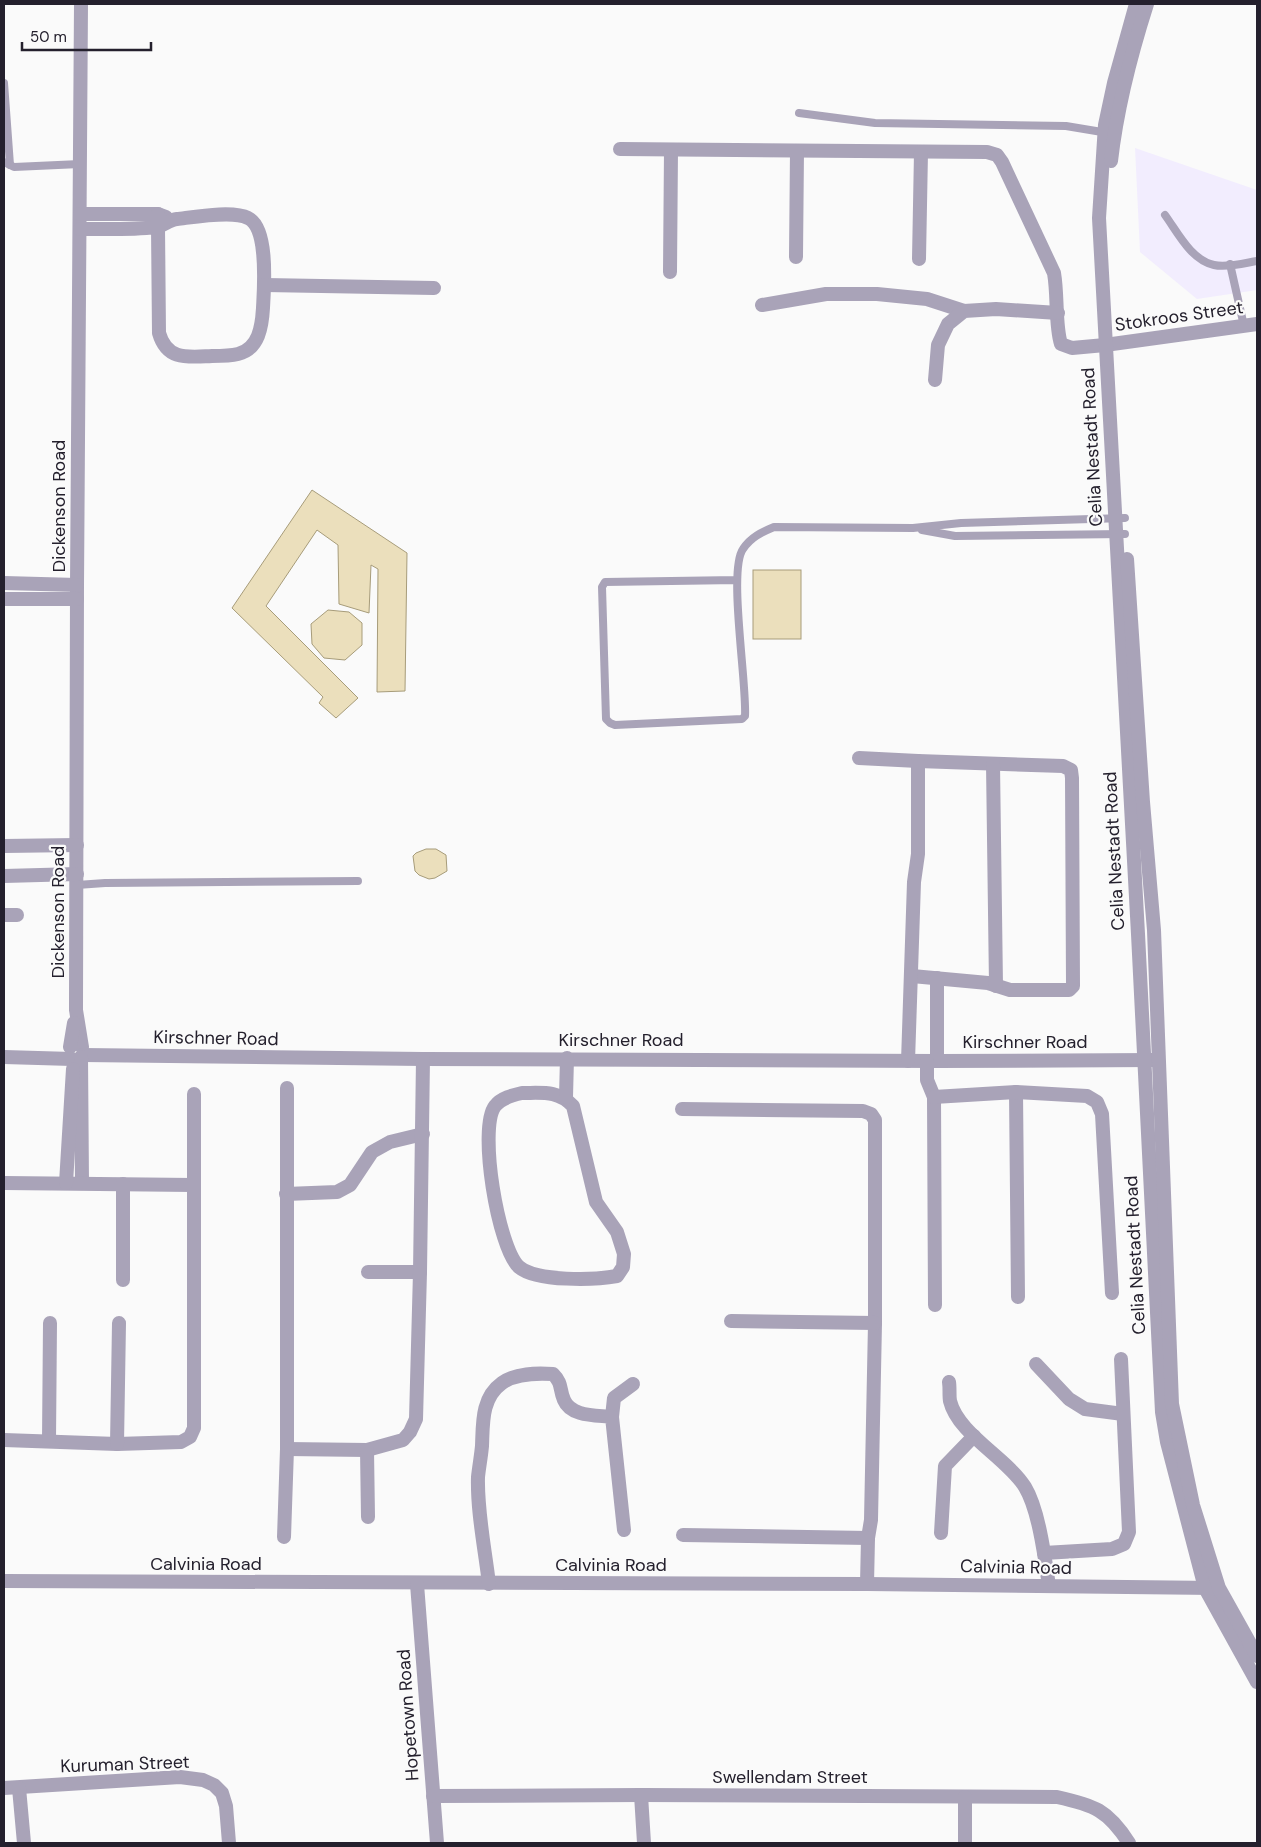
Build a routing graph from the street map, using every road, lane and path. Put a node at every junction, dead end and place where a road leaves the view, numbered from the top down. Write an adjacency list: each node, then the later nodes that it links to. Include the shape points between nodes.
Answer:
1 (82, 4): 12 (street, Dickenson Road)
2 (1136, 4): 6 (street, Celia Nestadt Road, via 1114,83)
3 (1147, 4): 6 (street, Celia Nestadt Road)
4 (4, 83): 11 (lane)
5 (798, 113): 6 (lane, via 875,123 1066,126)
6 (1110, 133): 28 (street, Celia Nestadt Road)
7 (620, 150): 8 (street)
8 (671, 150): 9 (street); 21 (street)
9 (797, 151): 10 (street); 17 (street)
10 (921, 152): 18 (street); 26 (street, via 988,152 997,155 1054,273)
11 (7, 164): 12 (lane, via 14,167)
12 (80, 164): 13 (street, Dickenson Road)
13 (80, 214): 15 (street); 16 (street, Dickenson Road)
14 (1165, 215): 20 (lane, via 1200,258 1215,265)
15 (158, 220): 16 (street); 22 (street, via 232,214 250,218 260,235); 22 (street, via 160,333 162,341 174,354 188,357 236,355 249,350 262,324)
16 (80, 229): 35 (street, Dickenson Road)
17 (796, 257)
18 (919, 259)
19 (1257, 261): 20 (lane)
20 (1230, 264): 27 (lane)
21 (670, 272)
22 (265, 285): 23 (street)
23 (434, 288)
24 (762, 305): 25 (street, via 826,294 876,294 927,298)
25 (964, 311): 26 (street, via 996,309); 29 (street, via 948,324 938,346)
26 (1058, 313): 28 (street, Stokroos Street, via 1061,344 1072,348)
27 (1250, 325): 28 (street, Stokroos Street)
28 (1109, 344): 30 (street, Celia Nestadt Road)
29 (935, 380)
30 (1120, 518): 31 (lane, via 961,523); 32 (street, Celia Nestadt Road)
31 (912, 528): 32 (lane, via 955,536); 33 (lane, via 774,527 755,535 742,550)
32 (1120, 534): 52 (street, Celia Nestadt Road, via 1154,930); 55 (street, Celia Nestadt Road)
33 (737, 580): 33 (lane, via 605,582 602,586 606,719 610,723 742,719 745,716)
34 (4, 583): 35 (street)
35 (77, 592): 36 (street); 40 (street, Dickenson Road)
36 (4, 599)
37 (859, 758): 38 (street)
38 (918, 762): 39 (street); 45 (street, via 918,854 914,882)
39 (993, 764): 47 (street); 47 (street, via 1064,766 1071,770 1072,778 1073,986 1069,990 1010,990)
40 (77, 845): 41 (street); 43 (street, Dickenson Road)
41 (4, 846)
42 (4, 876): 43 (street)
43 (77, 880): 44 (lane, via 105,883); 48 (street, Dickenson Road)
44 (358, 881)
45 (912, 976): 46 (street); 53 (street)
46 (937, 978): 47 (street); 54 (street)
47 (996, 986)
48 (76, 1053): 49 (street, Kirschner Road); 50 (street, Kirschner Road); 64 (street); 65 (street)
49 (4, 1057)
50 (423, 1058): 51 (street, Kirschner Road); 62 (street)
51 (567, 1058): 53 (street, Kirschner Road); 60 (street)
52 (1158, 1060): 55 (street, Kirschner Road); 103 (street, Celia Nestadt Road, via 1172,1404)
53 (908, 1061): 54 (street, Kirschner Road)
54 (932, 1061): 55 (street, Kirschner Road); 59 (street, via 927,1080)
55 (1144, 1061): 103 (street, Celia Nestadt Road, via 1162,1412 1167,1442)
56 (287, 1088): 68 (street)
57 (1016, 1092): 59 (street); 72 (street, via 1087,1096 1097,1102 1102,1114); 73 (street)
58 (194, 1094): 67 (street)
59 (934, 1097): 74 (street)
60 (566, 1098): 60 (street, via 573,1106 596,1202 617,1232 624,1254 617,1276 570,1279 532,1274 519,1267 507,1248 498,1220 489,1157 489,1119 495,1105 508,1096 522,1093 548,1092)
61 (682, 1109): 78 (street, via 863,1111 871,1114 875,1120)
62 (422, 1134): 68 (street, via 390,1142 372,1152 350,1185 337,1192); 70 (street)
63 (4, 1183): 65 (street)
64 (82, 1183): 65 (street); 66 (street)
65 (66, 1184)
66 (123, 1184): 67 (street); 71 (street)
67 (193, 1185): 88 (street, via 194,1428 190,1437 182,1442)
68 (286, 1194): 89 (street)
69 (368, 1272): 70 (street)
70 (420, 1272): 90 (street, via 416,1419 403,1440)
71 (123, 1280)
72 (1112, 1293)
73 (1018, 1298)
74 (935, 1306)
75 (731, 1321): 78 (street)
76 (50, 1323): 87 (street)
77 (119, 1323): 88 (street)
78 (875, 1323): 96 (street)
79 (1121, 1359): 83 (street)
80 (1036, 1364): 83 (street, via 1069,1399 1084,1409)
81 (949, 1382): 85 (street, via 954,1413)
82 (633, 1384): 84 (street, via 614,1398)
83 (1123, 1414): 97 (street, via 1129,1532 1124,1544 1112,1549)
84 (612, 1417): 92 (street); 100 (street, via 573,1410 564,1401 560,1381 553,1374 514,1376 490,1396 484,1411 478,1475)
85 (974, 1436): 93 (street, via 945,1466); 97 (street, via 1024,1486 1032,1501)
86 (4, 1440): 87 (street)
87 (49, 1440): 88 (street)
88 (117, 1444)
89 (287, 1449): 90 (street); 95 (street)
90 (368, 1450): 91 (street)
91 (368, 1517)
92 (624, 1530)
93 (941, 1534)
94 (683, 1535): 96 (street)
95 (284, 1537)
96 (868, 1538): 101 (street)
97 (1044, 1553): 102 (street)
98 (4, 1581): 99 (street, Calvinia Road)
99 (417, 1584): 100 (street, Calvinia Road); 109 (street, Hopetown Road)
100 (489, 1584): 101 (street, Calvinia Road)
101 (868, 1584): 102 (street, Calvinia Road)
102 (1049, 1586): 103 (street, Calvinia Road)
103 (1212, 1588): 104 (street, Celia Nestadt Road); 105 (street, Celia Nestadt Road)
104 (1257, 1656)
105 (1257, 1682)
106 (4, 1788): 107 (street, Kuruman Street)
107 (20, 1788): 111 (street); 112 (street, Kuruman Street, via 180,1777 203,1780 222,1793)
108 (641, 1795): 109 (street, Swellendam Street); 110 (street, Swellendam Street); 114 (street)
109 (433, 1796): 113 (street, Hopetown Road)
110 (966, 1797): 115 (street); 116 (street, Swellendam Street, via 1057,1797 1080,1802 1098,1809 1111,1819)
111 (24, 1843)
112 (229, 1843)
113 (437, 1843)
114 (644, 1843)
115 (965, 1843)
116 (1128, 1843)

